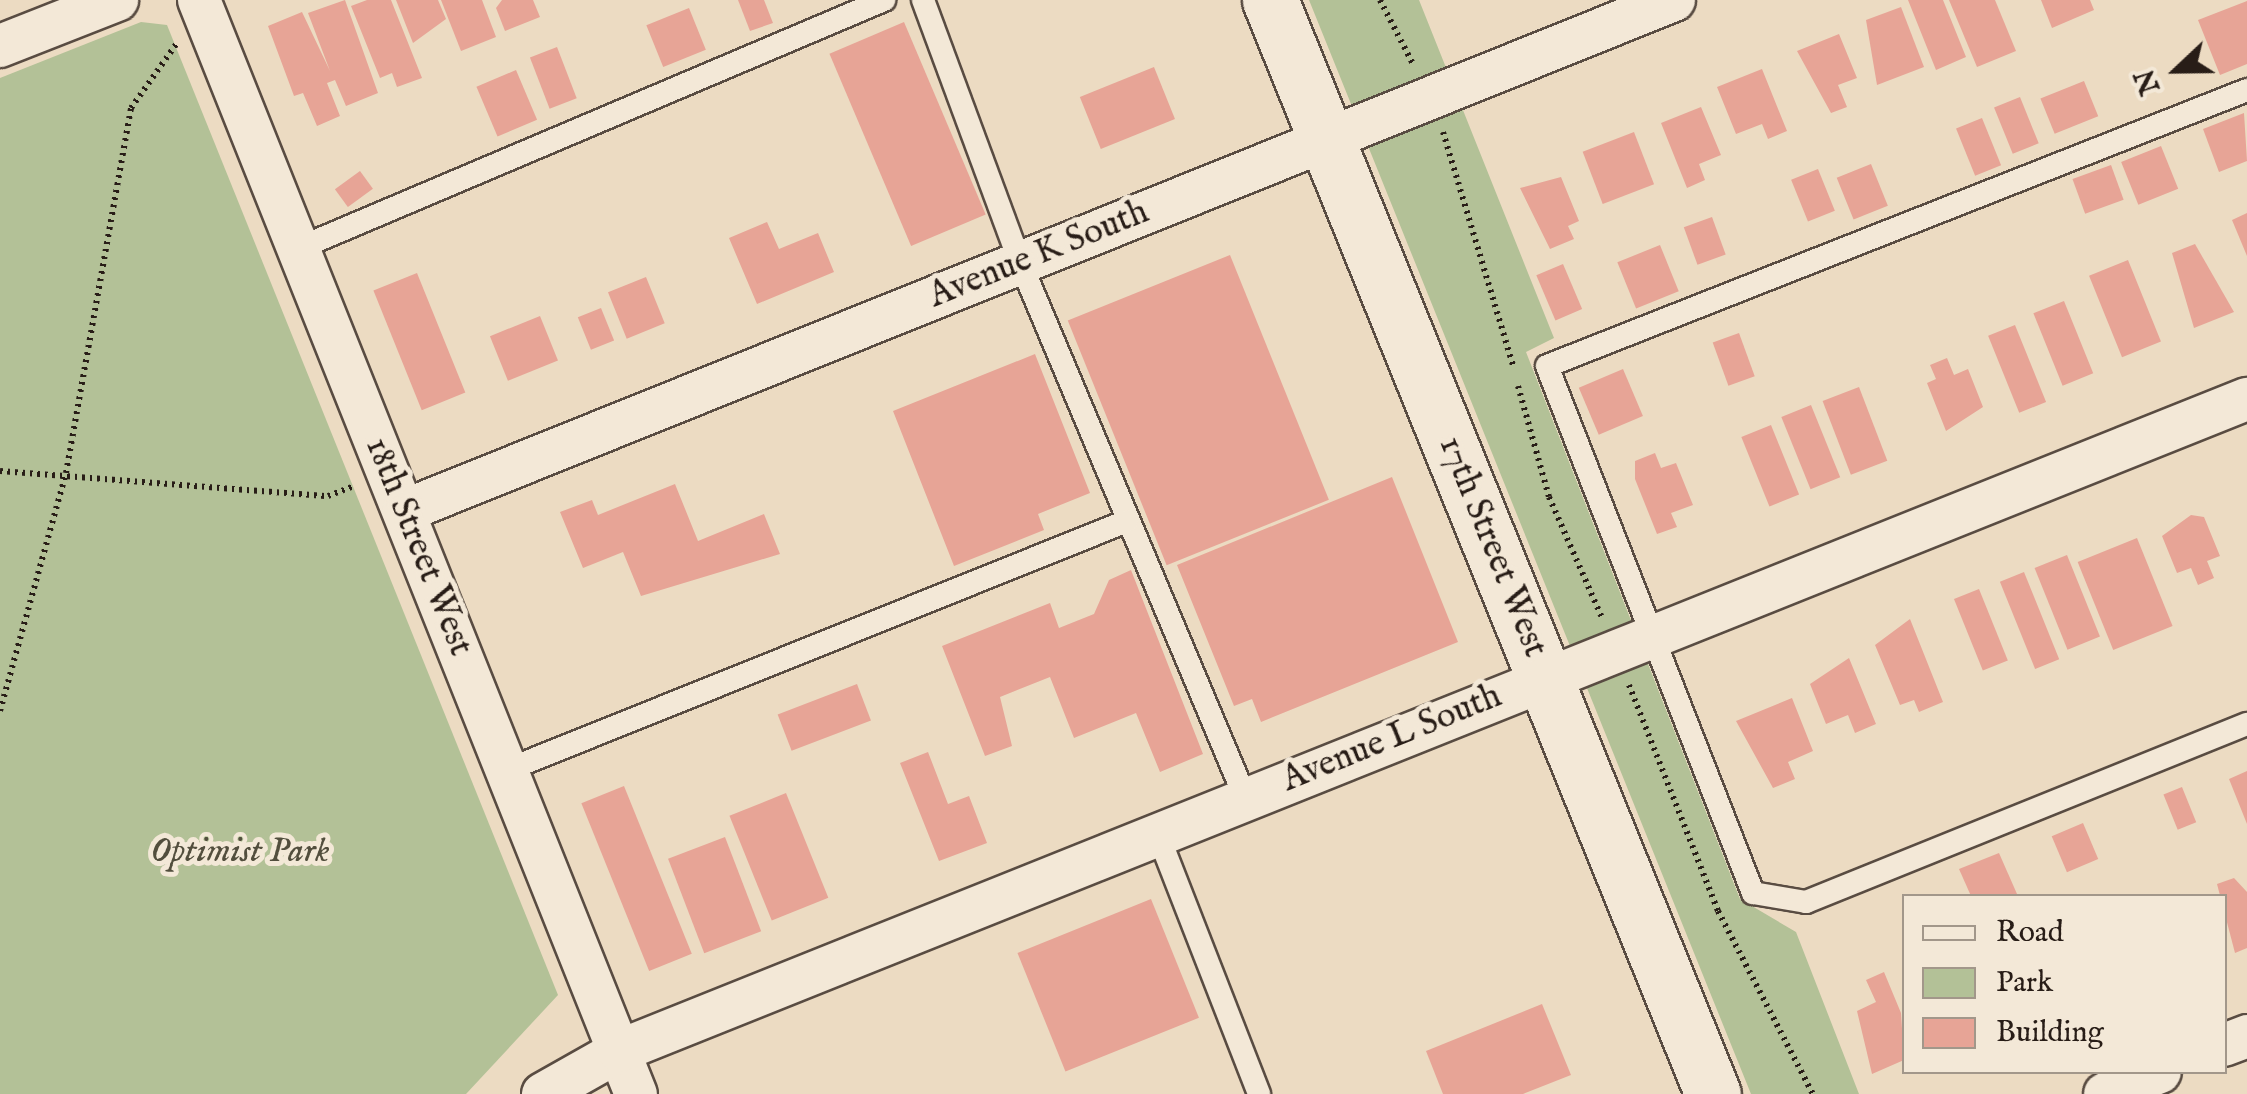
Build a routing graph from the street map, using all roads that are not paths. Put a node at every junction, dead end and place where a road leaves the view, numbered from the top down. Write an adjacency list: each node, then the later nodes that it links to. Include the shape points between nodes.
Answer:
1 (118, 0): 7 (street)
2 (884, 0): 10 (lane)
3 (922, 0): 11 (lane)
4 (1270, 0): 9 (street, 17th Street West)
5 (1674, 0): 9 (street, Avenue K South)
6 (204, 13): 10 (street, 18th Street West)
7 (0, 46)
8 (2247, 90): 15 (lane, via 1546,366)
9 (1326, 140): 11 (street, Avenue K South); 16 (street, 17th Street West)
10 (297, 249): 13 (street, 18th Street West)
11 (1020, 262): 13 (street, Avenue K South); 14 (lane)
12 (2247, 399): 15 (street, Avenue L South)
13 (404, 511): 18 (street, 18th Street West)
14 (1127, 520): 18 (lane); 19 (lane)
15 (1655, 635): 16 (street, Avenue L South); 17 (lane, via 1753,893 1806,902)
16 (1546, 678): 19 (street, Avenue L South); 26 (street, 17th Street West)
17 (2247, 724)
18 (507, 770): 21 (street, 18th Street West)
19 (1245, 797): 20 (street, Avenue L South)
20 (1158, 832): 21 (street, Avenue L South); 25 (lane)
21 (619, 1050): 23 (street, Avenue L South); 24 (street, 18th Street West)
22 (2155, 1074): 27 (street)
23 (544, 1094)
24 (636, 1094)
25 (1259, 1094)
26 (1713, 1094)
27 (2105, 1094)

